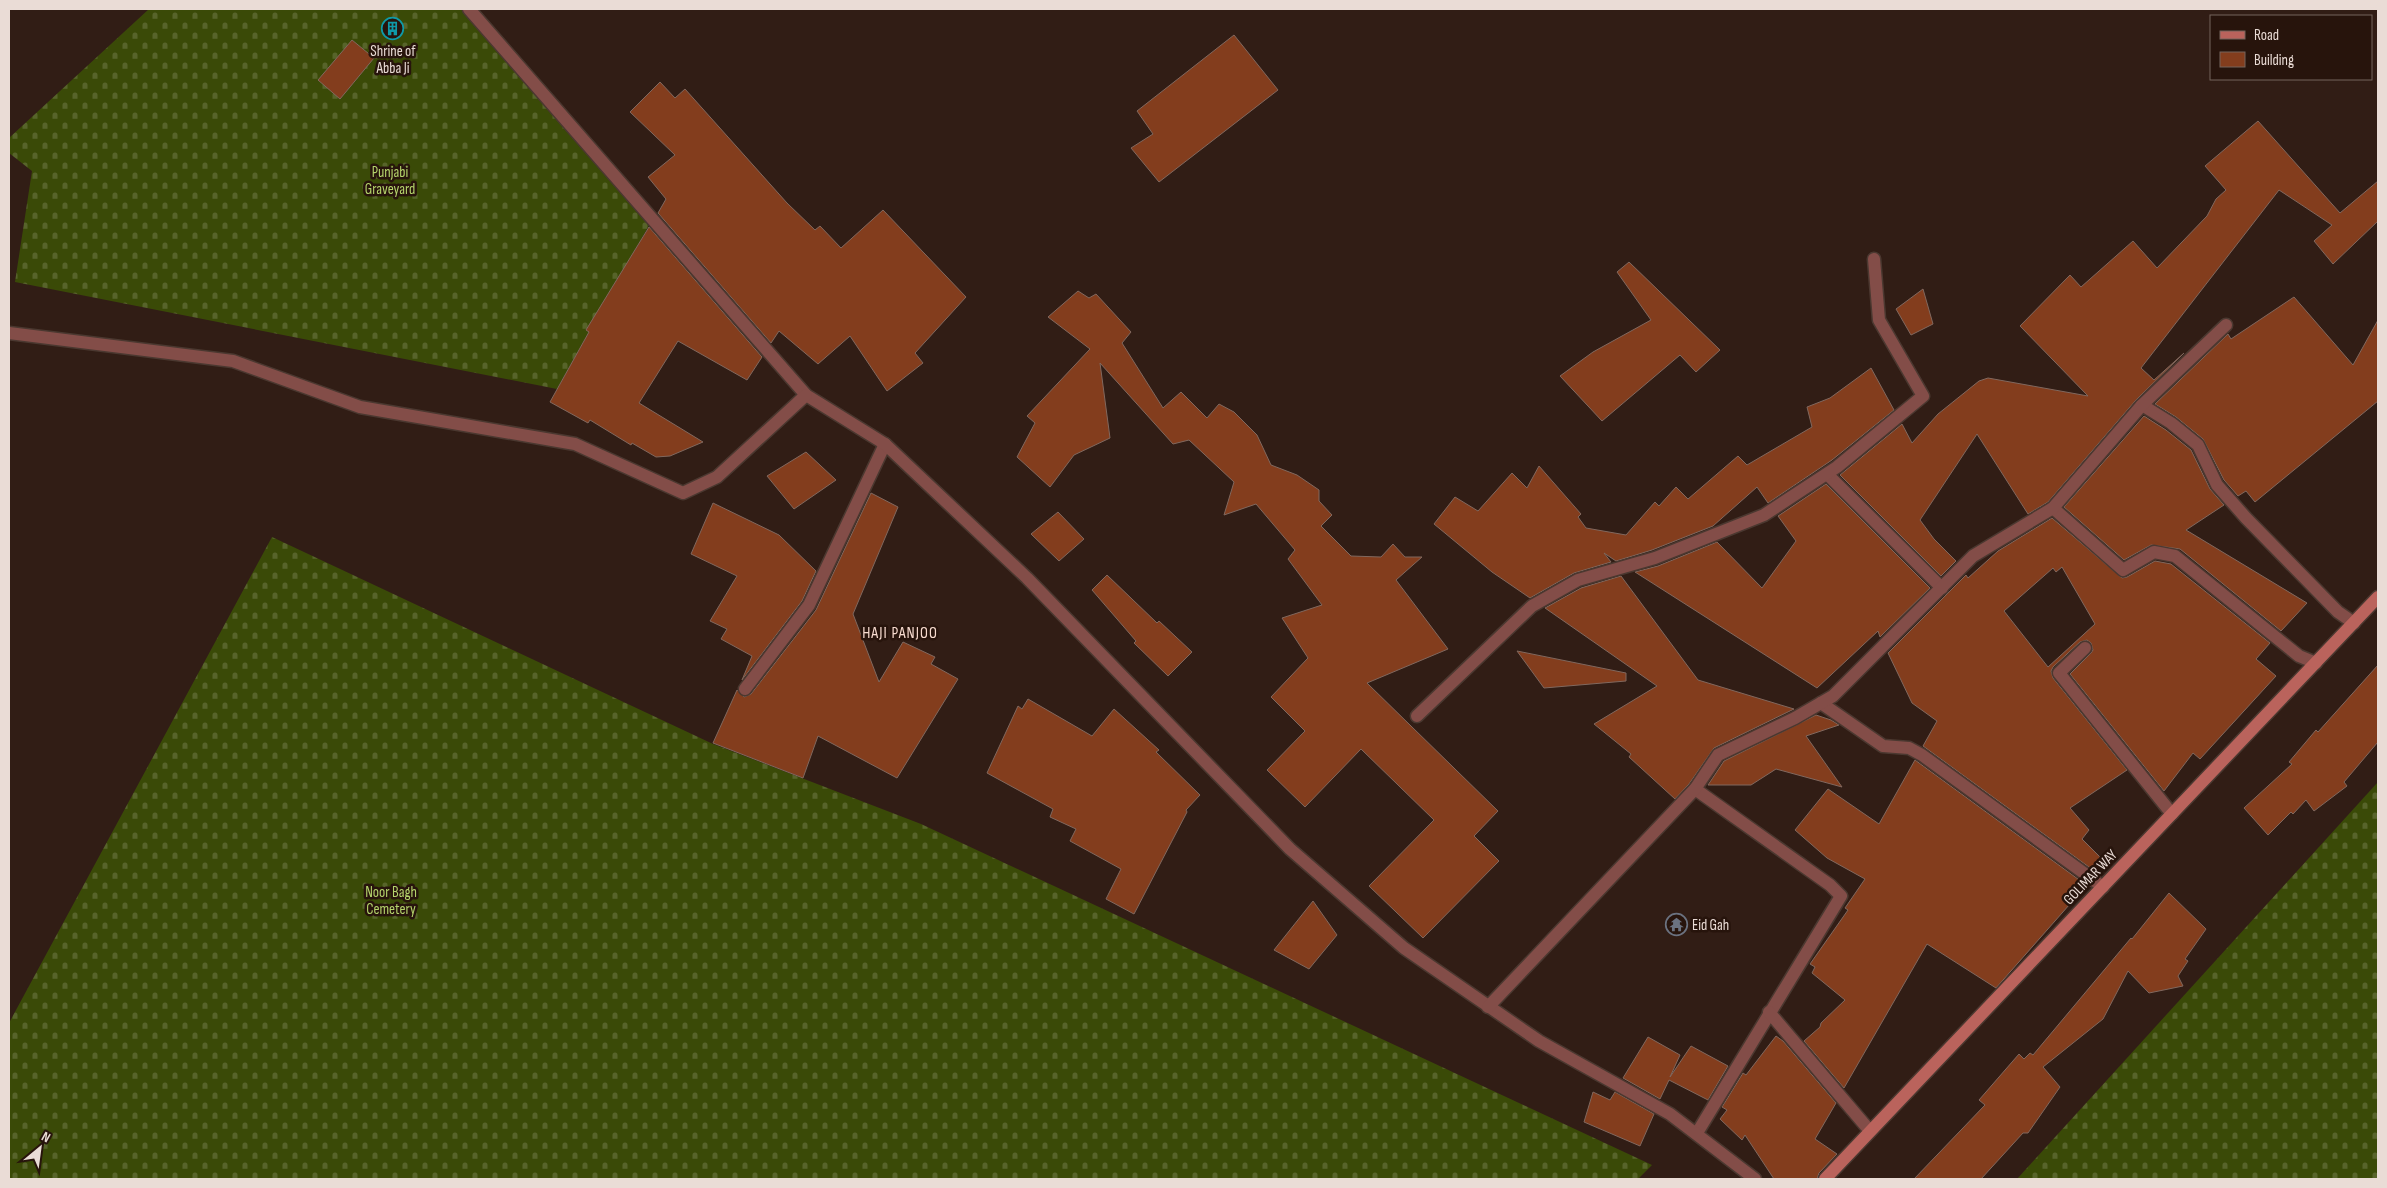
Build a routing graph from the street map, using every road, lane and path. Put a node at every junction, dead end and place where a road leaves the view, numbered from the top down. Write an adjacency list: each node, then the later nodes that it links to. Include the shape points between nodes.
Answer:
1 (469, 9): 5 (street)
2 (1874, 260): 8 (street, via 1879,320 1923,396)
3 (2226, 326): 6 (street)
4 (9, 333): 5 (street, via 233,361 360,407 575,444 683,493 717,477)
5 (806, 395): 7 (street)
6 (2142, 405): 9 (street); 12 (street, via 2198,445 2217,485 2338,612)
7 (885, 444): 15 (street, via 809,605); 21 (street, via 1027,578 1290,849 1404,948)
8 (1827, 474): 10 (street); 17 (street, via 1764,515 1655,558 1578,580 1532,606)
9 (2053, 508): 10 (street, via 1973,556); 14 (street, via 2123,570 2154,552 2175,556 2299,656)
10 (1942, 588): 16 (street, via 1833,696)
11 (2378, 598): 12 (main road, GOLIMAR WAY)
12 (2354, 623): 14 (main road, GOLIMAR WAY)
13 (2086, 648): 19 (street, via 2059,673)
14 (2316, 663): 19 (main road, GOLIMAR WAY)
15 (745, 689)
16 (1821, 703): 18 (street, via 1718,754); 20 (street, via 1883,746 1909,748 1922,755)
17 (1417, 716)
18 (1695, 789): 21 (street); 22 (street, via 1841,896)
19 (2172, 814): 20 (main road, GOLIMAR WAY)
20 (2103, 887): 23 (main road, GOLIMAR WAY)
21 (1488, 1007): 24 (street, via 1539,1041 1670,1114)
22 (1769, 1012): 23 (street); 24 (street)
23 (1870, 1131): 26 (main road, GOLIMAR WAY)
24 (1697, 1133): 25 (street)
25 (1755, 1179)
26 (1825, 1179)

